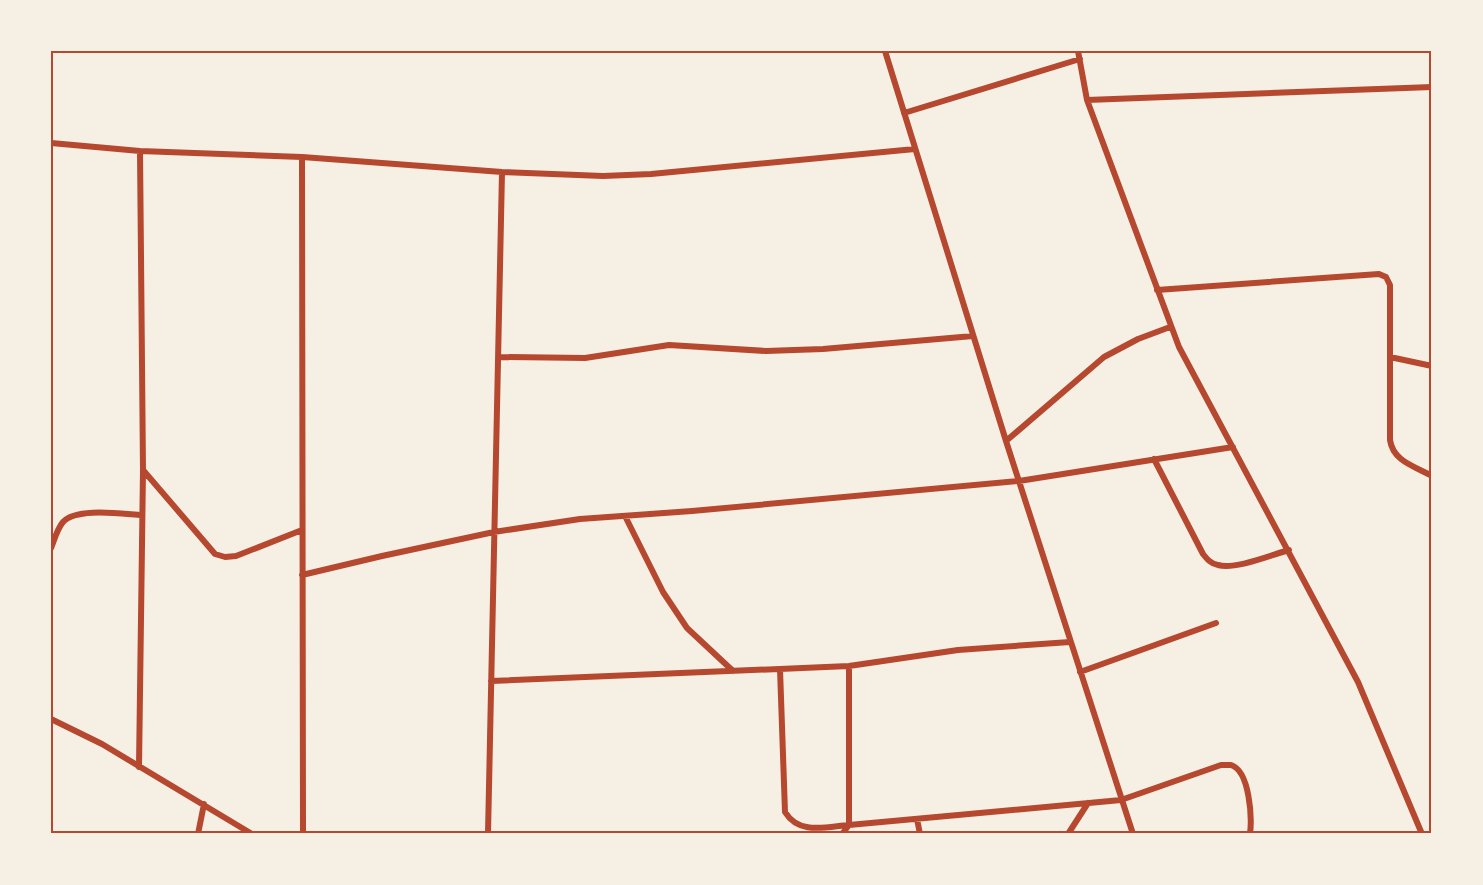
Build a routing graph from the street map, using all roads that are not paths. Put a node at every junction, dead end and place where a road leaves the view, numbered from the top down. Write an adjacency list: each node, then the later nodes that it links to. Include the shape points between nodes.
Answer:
1 (885, 51): 6 (street)
2 (1078, 51): 3 (street)
3 (1080, 59): 5 (street); 6 (street)
4 (1432, 87): 5 (street)
5 (1087, 100): 12 (street)
6 (904, 113): 8 (street)
7 (51, 143): 9 (street)
8 (915, 149): 11 (street, via 651,174); 14 (street)
9 (140, 151): 10 (street); 21 (street)
10 (302, 157): 11 (street); 26 (street)
11 (502, 172): 15 (street)
12 (1157, 290): 13 (street); 16 (street, via 1378,274 1386,277 1390,285)
13 (1170, 327): 18 (street, via 1104,357); 19 (street)
14 (974, 336): 15 (street, via 823,349 766,351 669,345 585,358); 18 (street)
15 (498, 357): 27 (street)
16 (1390, 357): 17 (street); 22 (street, via 1391,450)
17 (1432, 366)
18 (1006, 441): 23 (street)
19 (1233, 447): 20 (street); 29 (street)
20 (1154, 459): 23 (street); 29 (street, via 1210,561 1230,566)
21 (143, 470): 24 (street); 26 (street, via 215,554 236,556)
22 (1432, 476)
23 (1019, 481): 25 (street); 32 (street)
24 (142, 515): 28 (street, via 71,516 62,523); 39 (street)
25 (625, 516): 27 (street); 35 (street, via 663,592 687,628)
26 (302, 530): 30 (street)
27 (494, 532): 30 (street); 37 (street)
28 (51, 548)
29 (1289, 550): 54 (street, via 1358,682)
30 (302, 575): 47 (street)
31 (1216, 624): 36 (street)
32 (1070, 642): 33 (street, via 958,650); 36 (street)
33 (849, 666): 34 (street); 44 (street)
34 (780, 669): 35 (street); 44 (street, via 785,812 797,825 811,828)
35 (733, 671): 37 (street)
36 (1080, 672): 40 (street)
37 (491, 681): 48 (street)
38 (51, 719): 39 (street)
39 (139, 767): 42 (street)
40 (1121, 800): 41 (street); 52 (street); 53 (street, via 1230,765 1239,770 1245,782 1252,817)
41 (1088, 803): 43 (street); 51 (street)
42 (204, 804): 45 (street); 46 (street)
43 (917, 819): 44 (street); 50 (street)
44 (849, 825): 49 (street)
45 (198, 834)
46 (252, 834)
47 (303, 834)
48 (488, 834)
49 (842, 834)
50 (920, 834)
51 (1068, 834)
52 (1133, 834)
53 (1250, 834)
54 (1422, 834)

